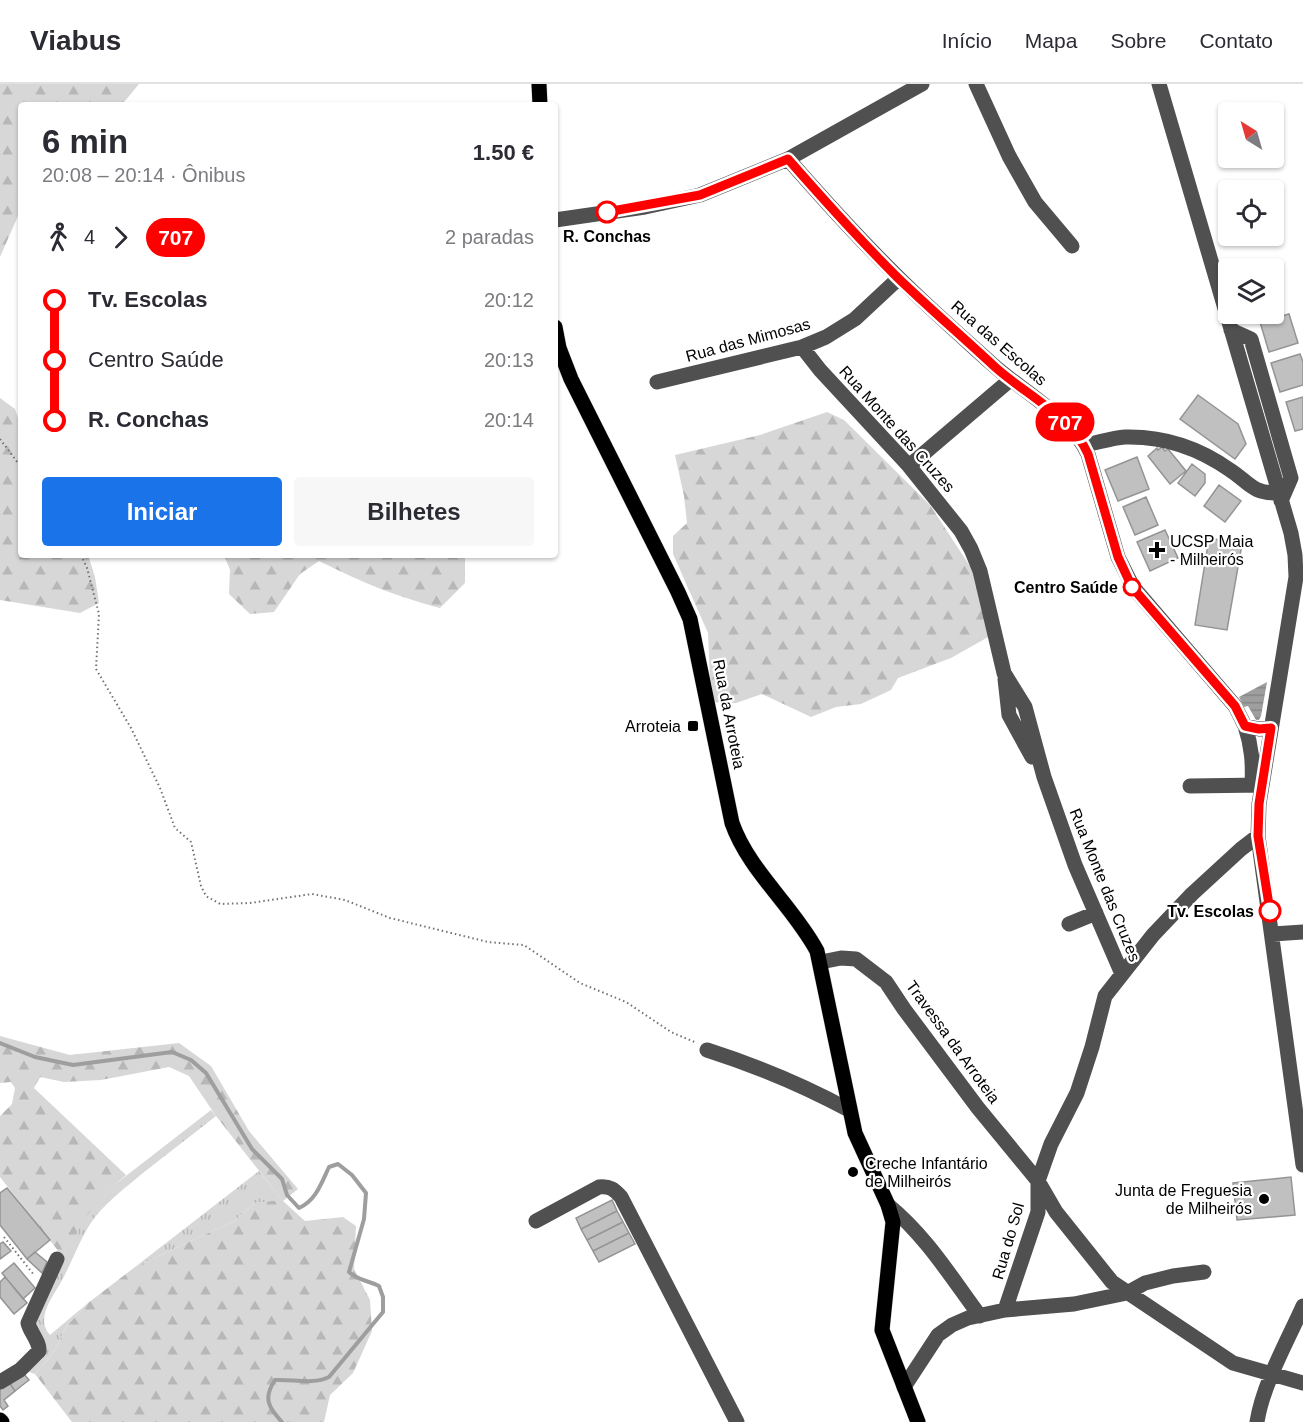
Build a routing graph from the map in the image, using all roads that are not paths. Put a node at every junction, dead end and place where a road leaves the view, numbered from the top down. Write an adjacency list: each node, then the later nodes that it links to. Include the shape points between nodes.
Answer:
1 (538, 84): 5 (main road)
2 (922, 84): 6 (street)
3 (976, 84): 8 (street, via 1035,202)
4 (1159, 84): 16 (street, via 1231,330 1251,339 1291,478)
5 (540, 102)
6 (788, 159): 7 (street, via 700,195); 9 (street, Rua das Escolas)
7 (558, 220)
8 (1072, 246)
9 (898, 278): 11 (street, Rua das Mimosas, via 855,319); 12 (street, Rua das Escolas)
10 (558, 343): 27 (main road, Rua da Arroteia, via 571,379 690,619 736,836 802,925)
11 (802, 347): 13 (street, Rua das Mimosas); 15 (street, Rua Monte das Cruzes)
12 (1010, 380): 14 (street, Rua das Escolas, via 1070,426); 15 (street)
13 (657, 382)
14 (1084, 445): 16 (street, via 1124,437 1190,447 1252,487); 18 (street, Rua das Escolas, via 1118,557 1132,587 1235,706)
15 (909, 466): 23 (street, Rua Monte das Cruzes, via 971,549 980,571 1004,673 1025,707 1044,777)
16 (1280, 497): 17 (street, Rua das Escolas)
17 (1297, 532): 19 (street, Rua das Escolas, via 1296,577)
18 (1245, 726): 19 (street); 20 (street, Rua das Escolas)
19 (1271, 728): 20 (street, Rua das Escolas)
20 (1257, 785): 21 (street); 22 (street, Rua das Escolas)
21 (1190, 786)
22 (1258, 836): 26 (street, Rua das Escolas); 28 (street, via 1192,894)
23 (1096, 913): 24 (street); 28 (street, Rua Monte das Cruzes)
24 (1069, 924)
25 (1303, 932): 26 (street)
26 (1273, 934): 31 (street, Rua das Escolas)
27 (821, 962): 30 (main road, Rua da Arroteia); 32 (street, Travessa da Arroteia, via 856,959 886,982 978,1108)
28 (1122, 974): 32 (street, Rua Monte das Cruzes, via 1105,996 1077,1093 1051,1144)
29 (707, 1050): 30 (street, via 806,1087)
30 (849, 1110): 33 (main road, Rua da Arroteia, via 855,1133)
31 (1303, 1165)
32 (1038, 1181): 37 (street, via 1056,1212 1112,1282); 39 (street, Rua do Sol, via 1038,1212)
33 (888, 1205): 40 (street, via 926,1241); 44 (main road, Rua da Arroteia, via 894,1229 882,1330)
34 (536, 1221): 45 (street, via 599,1187 615,1190)
35 (57, 1259): 42 (street, via 28,1323 39,1351 20,1370)
36 (1204, 1272): 37 (street, via 1145,1283)
37 (1127, 1293): 39 (street, via 1074,1304); 41 (street, via 1233,1363)
38 (1303, 1306): 41 (street)
39 (1005, 1310): 40 (street)
40 (980, 1316): 44 (street, via 952,1325 938,1335)
41 (1273, 1373): 43 (street); 47 (street)
42 (0, 1382)
43 (1303, 1383)
44 (904, 1387): 46 (main road, Rua da Arroteia)
45 (737, 1422)
46 (918, 1422)
47 (1257, 1422)

